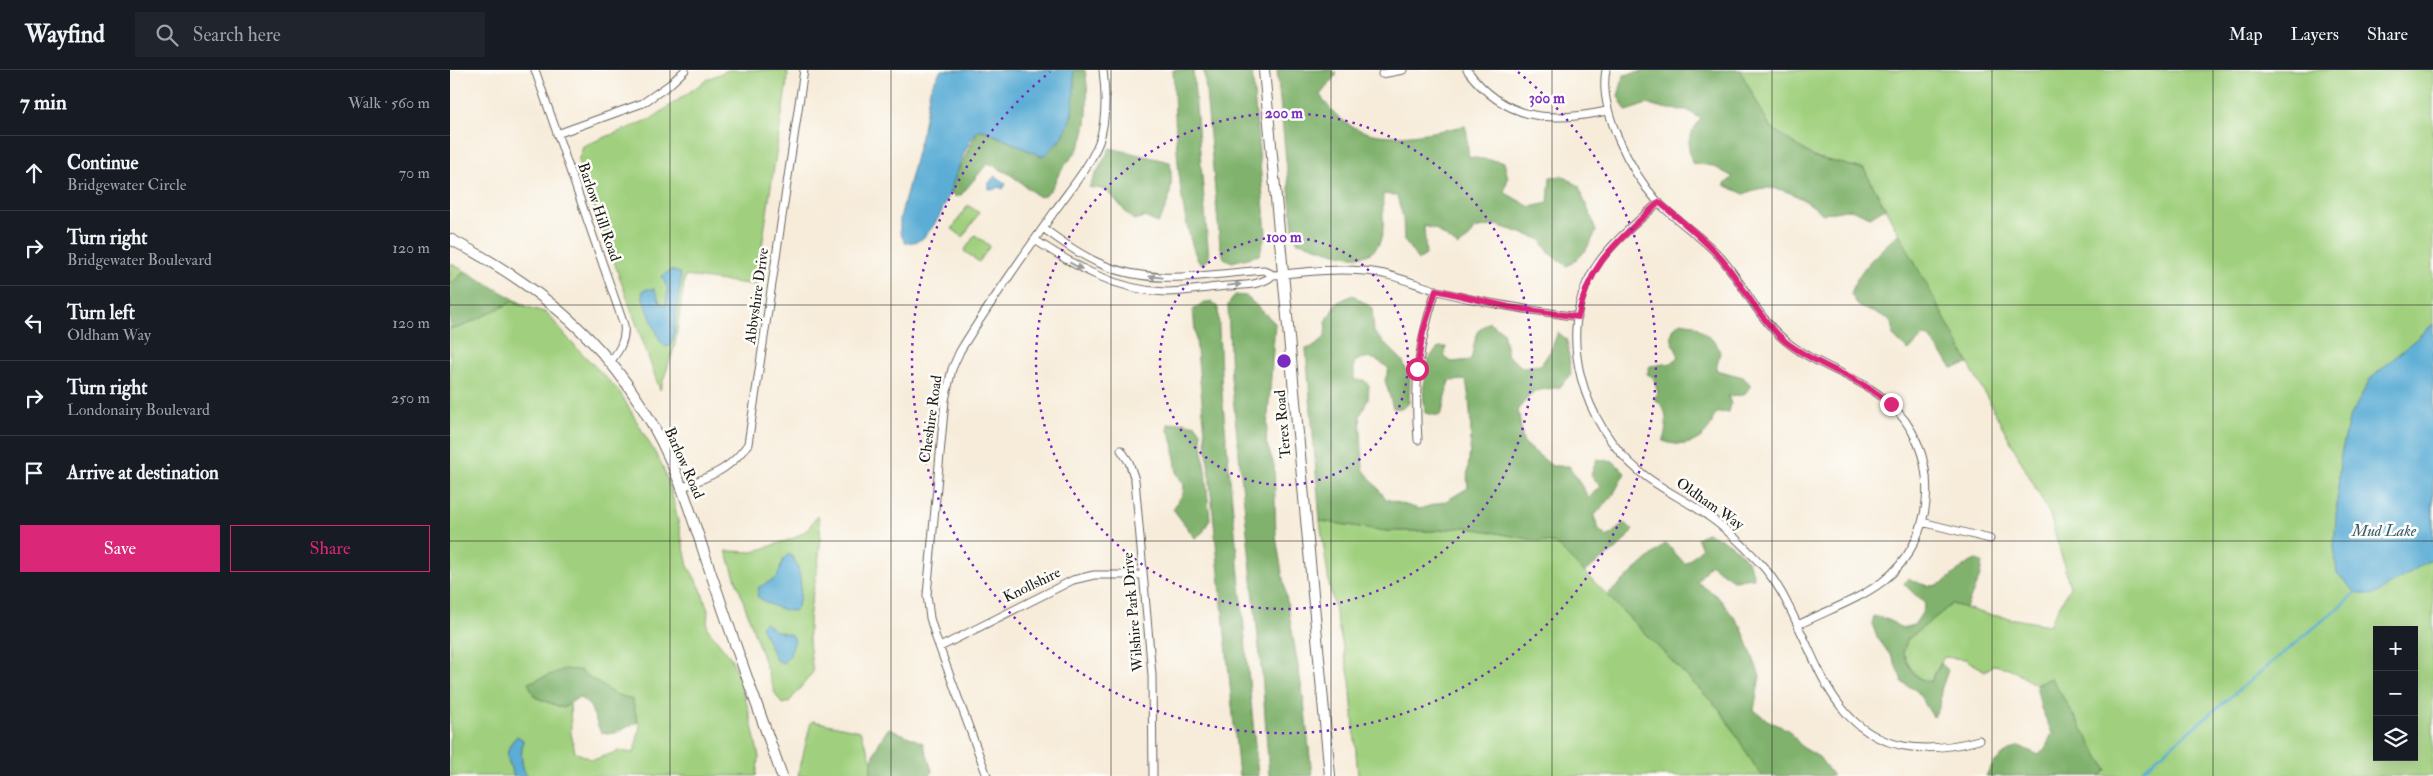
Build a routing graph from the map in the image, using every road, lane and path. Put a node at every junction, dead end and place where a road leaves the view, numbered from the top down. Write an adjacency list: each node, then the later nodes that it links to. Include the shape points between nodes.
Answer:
1 (535, 70): 11 (street, Barlow Hill Road)
2 (685, 70): 11 (street, via 643,103)
3 (804, 70): 27 (street, Abbyshire Drive, via 748,444 723,470)
4 (1103, 70): 13 (street, Cheshire Road, via 1106,98 1099,142 1082,174)
5 (1264, 70): 17 (main road, Terex Road)
6 (1402, 70): 9 (street)
7 (1467, 70): 10 (street, via 1491,96 1530,115 1559,119)
8 (1606, 70): 10 (street)
9 (1382, 74)
10 (1607, 112): 12 (street, via 1634,167)
11 (557, 134): 24 (street, Barlow Hill Road, via 624,325 621,346)
12 (1659, 202): 23 (street, Oldham Way, via 1610,249 1594,270 1586,285); 28 (street, via 1723,260 1760,315 1788,343 1870,388 1901,415 1916,437 1926,472 1928,492)
13 (1043, 228): 15 (street, Cheshire Road); 16 (street, via 1071,248)
14 (450, 239): 24 (main road, Barlow Road, via 500,266 542,295 574,322)
15 (1035, 240): 20 (street, one-way to 20, via 1077,267); 32 (street, Cheshire Road, via 970,334 949,380 927,595 930,618)
16 (1124, 272): 19 (street, one-way to 16); 20 (street)
17 (1285, 274): 18 (street); 21 (street, via 1365,271 1391,275); 37 (main road, Terex Road)
18 (1273, 275): 19 (street, via 1264,270); 22 (street, one-way to 18, via 1267,281)
19 (1179, 278): 22 (street)
20 (1121, 284): 22 (street, via 1142,290)
21 (1436, 290): 23 (street, via 1509,307); 25 (street, via 1423,332 1417,369)
22 (1180, 291)
23 (1578, 317): 31 (street, Oldham Way, via 1577,352 1583,383 1595,415 1614,446 1639,471 1734,536 1771,576)
24 (610, 362): 27 (main road, Barlow Road, via 646,414)
25 (1418, 440)
26 (1121, 450): 30 (street, Wilshire Park Drive, via 1130,462 1135,480)
27 (681, 488): 34 (main road, Barlow Road)
28 (1922, 522): 29 (street); 31 (street, via 1907,556 1882,581)
29 (1990, 539)
30 (1144, 575): 32 (street, Knollshire, via 1094,575 1073,580); 36 (street, Wilshire Park Drive, via 1152,675)
31 (1798, 625): 33 (street, Oldham Way, via 1842,709 1867,731 1888,742 1912,748 1944,748)
32 (940, 647): 35 (street, Cheshire Road)
33 (1979, 740)
34 (782, 776)
35 (987, 776)
36 (1153, 776)
37 (1330, 776)

